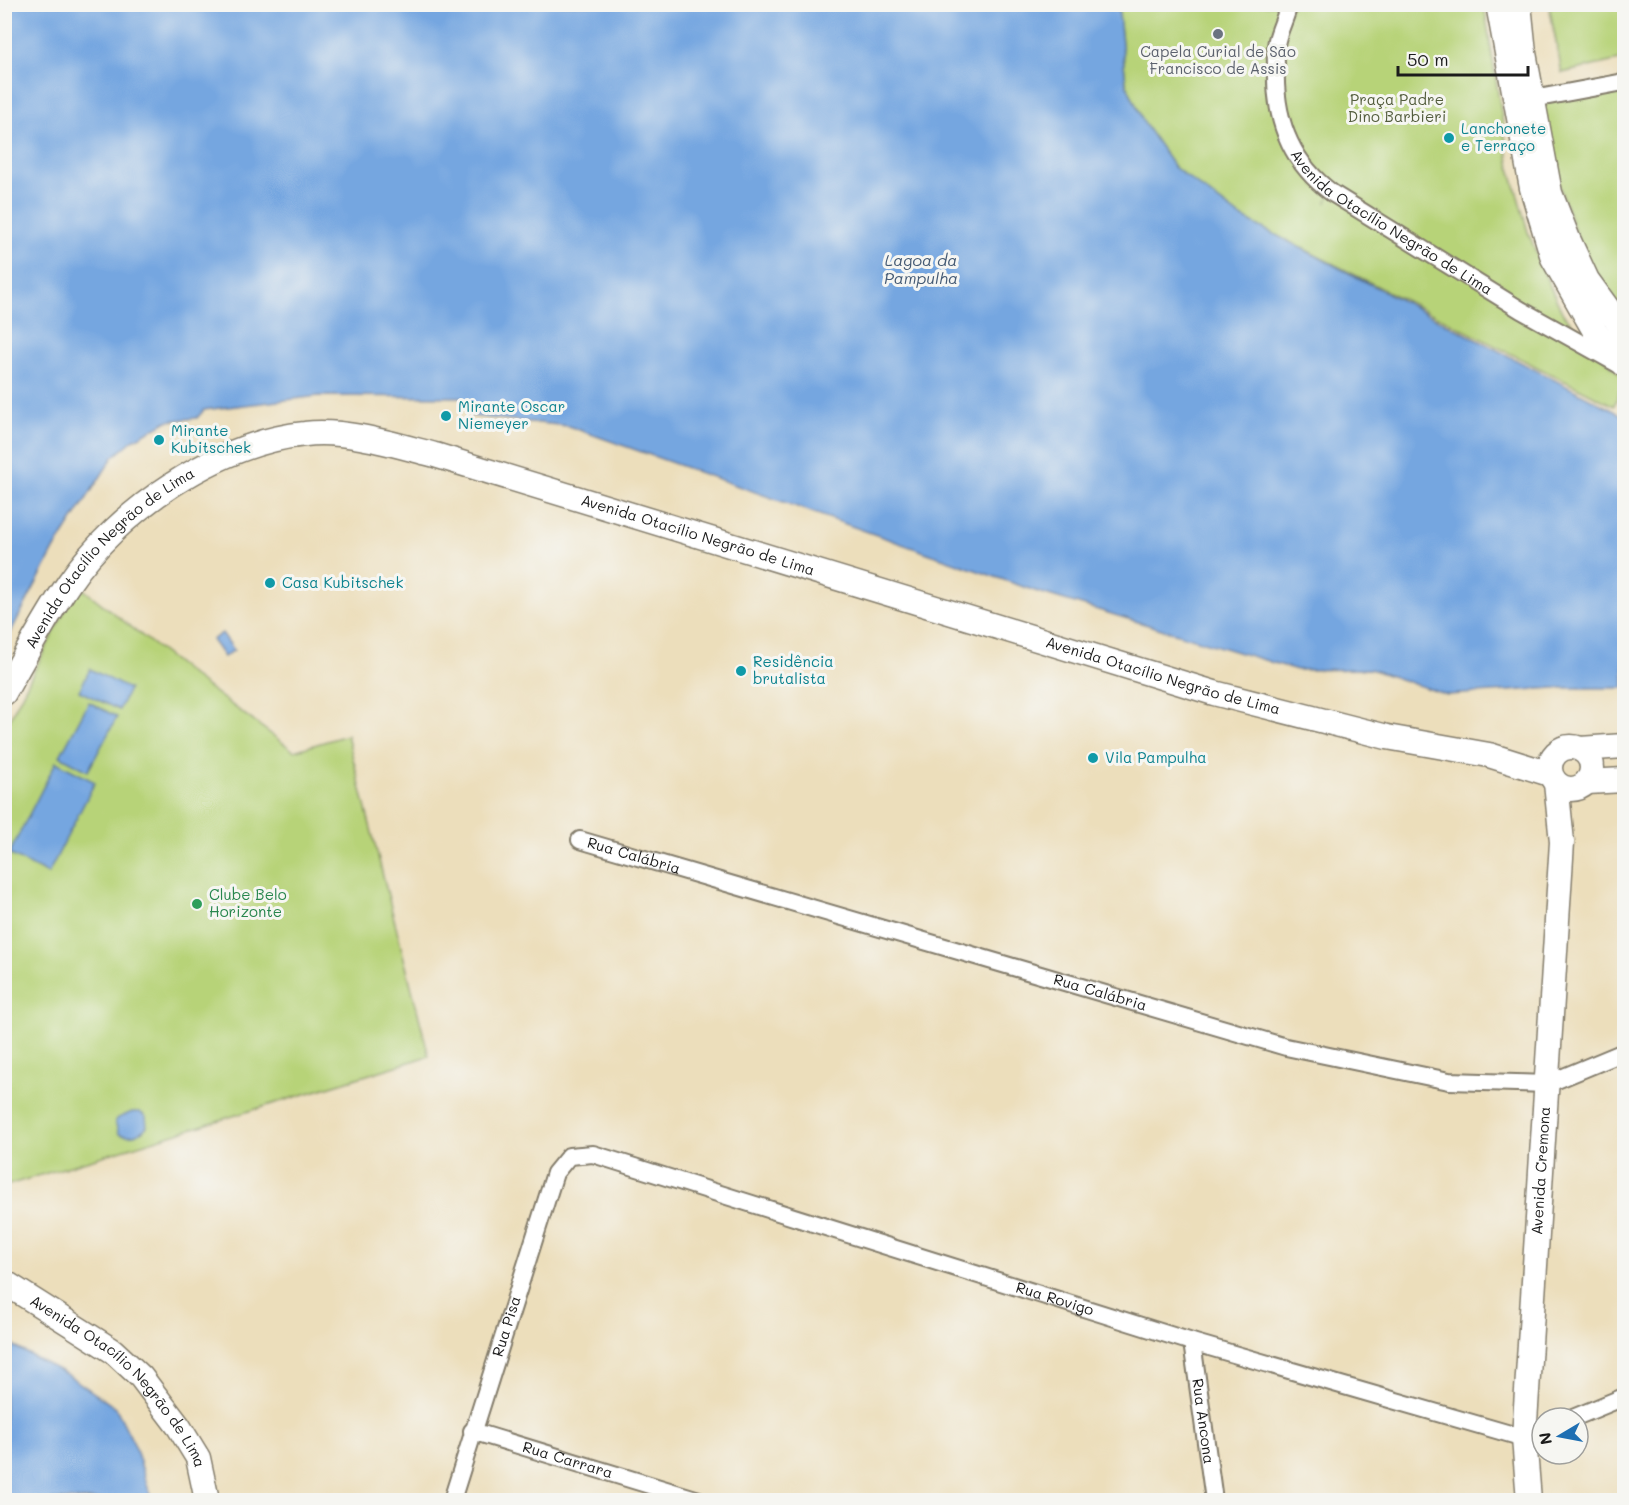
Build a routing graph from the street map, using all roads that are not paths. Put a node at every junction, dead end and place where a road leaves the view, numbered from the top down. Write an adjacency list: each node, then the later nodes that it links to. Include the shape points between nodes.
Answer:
1 (1289, 4): 7 (street, Avenida Otacílio Negrão de Lima, via 1277,40 1275,93 1284,131 1296,156 1312,176 1332,193 1521,310)
2 (1498, 4): 7 (street, Avenida Otacílio Negrão de Lima, via 1532,188 1553,258 1596,333)
3 (1519, 4): 5 (street)
4 (1624, 82): 5 (street)
5 (1533, 99): 6 (street, via 1550,192 1568,239 1587,280)
6 (1624, 332)
7 (1624, 366)
8 (4, 693): 11 (street, Avenida Otacílio Negrão de Lima, via 69,583 118,526 171,486 235,451 305,434 337,434 435,456 1214,693 1387,737)
9 (1624, 746): 10 (street, Avenida Otacílio Negrão de Lima)
10 (1569, 749): 11 (street, Avenida Otacílio Negrão de Lima); 12 (street, via 1551,761); 14 (street, via 1590,757 1591,777)
11 (1489, 755): 12 (street, Avenida Otacílio Negrão de Lima)
12 (1553, 779): 14 (street, via 1568,790); 16 (street, Avenida Cremona)
13 (1624, 780): 14 (street)
14 (1585, 784): 16 (street, Avenida Cremona)
15 (580, 840): 18 (street, Rua Calábria, via 1286,1047 1449,1081)
16 (1562, 842): 18 (street, Avenida Cremona)
17 (1624, 1052): 18 (street, Rua Calábria)
18 (1547, 1084): 23 (street, Avenida Cremona)
19 (569, 1156): 21 (street, Rua Rovigo, via 593,1154); 25 (street, Rua Pisa, via 555,1173)
20 (4, 1282): 28 (street, Avenida Otacílio Negrão de Lima, via 113,1351 141,1377 198,1458)
21 (1192, 1342): 26 (street, Rua Rovigo); 31 (street, Rua Ancona)
22 (1624, 1397): 24 (street)
23 (1534, 1406)
24 (1590, 1411)
25 (472, 1431): 29 (street, Rua Pisa); 30 (street, Rua Carrara)
26 (1530, 1433)
27 (1531, 1466): 32 (street, Avenida Cremona)
28 (207, 1500)
29 (452, 1500)
30 (699, 1500)
31 (1214, 1500)
32 (1529, 1500)

